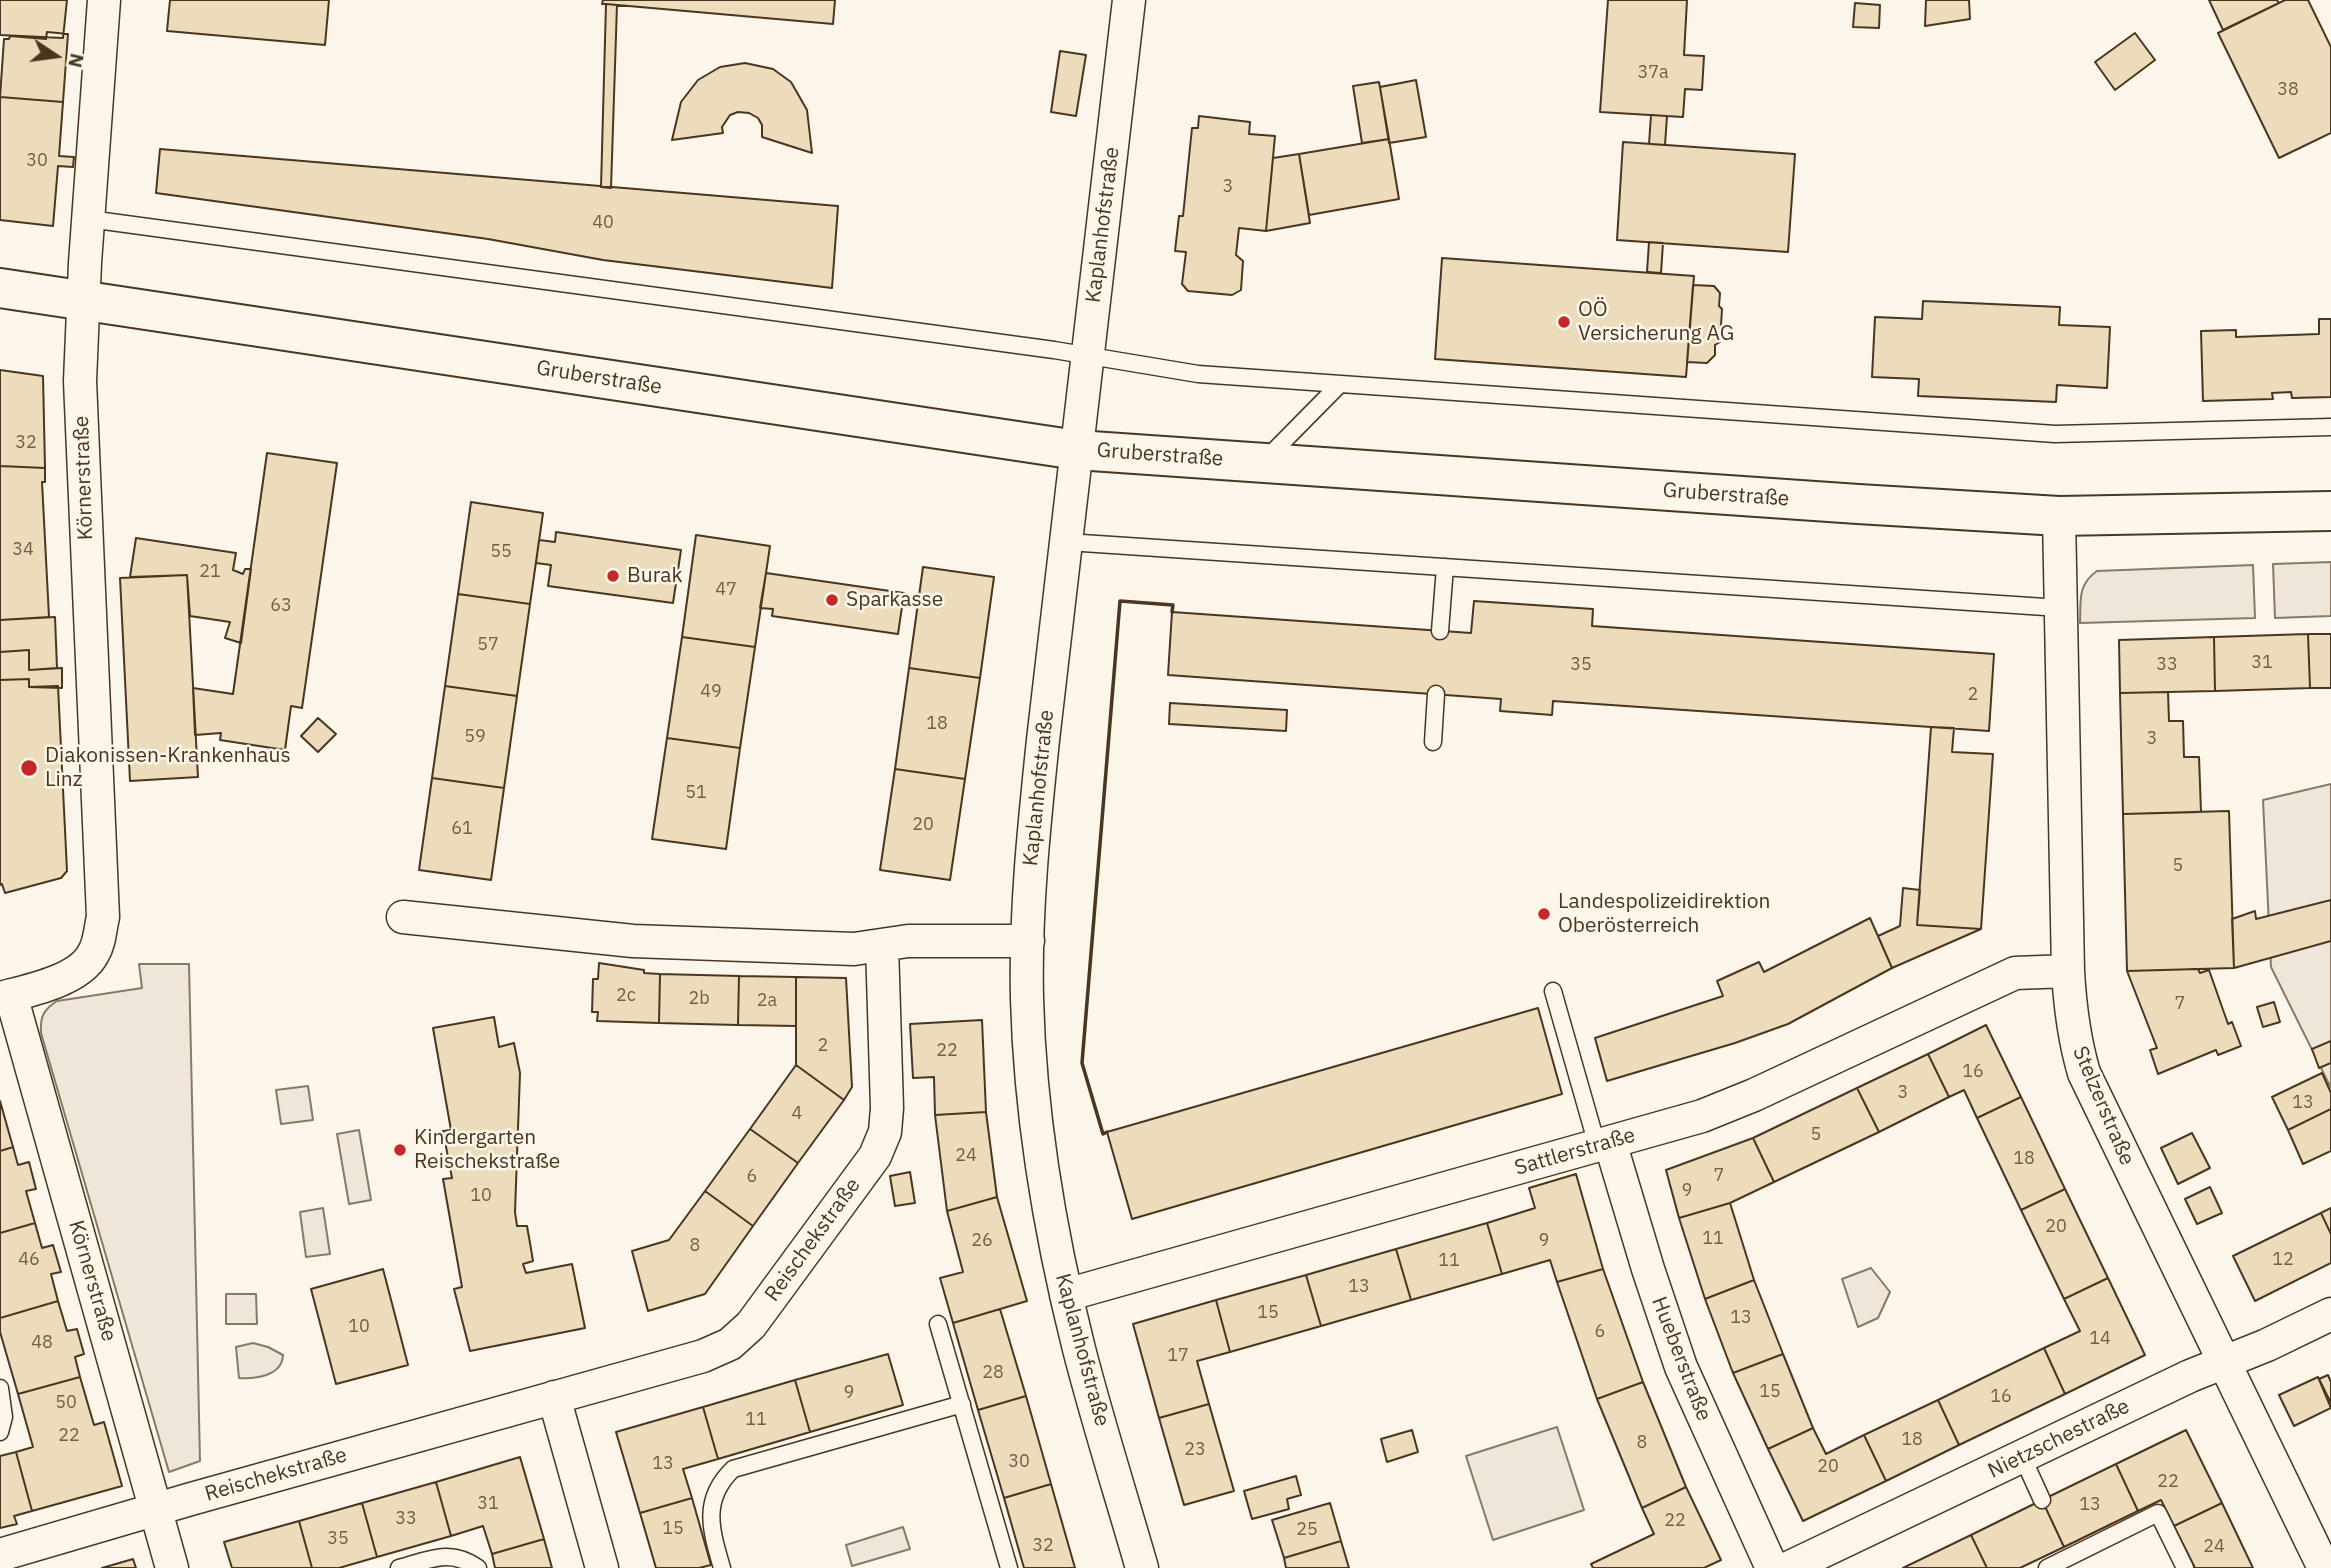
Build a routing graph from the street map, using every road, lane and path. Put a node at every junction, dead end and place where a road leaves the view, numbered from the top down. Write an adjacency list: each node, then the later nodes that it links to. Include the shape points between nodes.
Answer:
1 (104, 0): 3 (street, Körnerstraße)
2 (1129, 0): 6 (street, Kaplanhofstraße)
3 (89, 219): 5 (street, Körnerstraße); 6 (lane)
4 (0, 288): 5 (main road, Gruberstraße)
5 (83, 299): 9 (main road, Gruberstraße); 24 (street, Körnerstraße, via 80,382 103,917 93,956 82,968)
6 (1089, 355): 7 (lane, via 1198,374); 9 (street, Kaplanhofstraße)
7 (1340, 384): 8 (lane, via 2055,434); 10 (lane)
8 (2331, 427)
9 (1077, 450): 10 (main road, Gruberstraße); 13 (street, Kaplanhofstraße)
10 (1263, 462): 12 (main road, Gruberstraße)
11 (2331, 511): 12 (main road, Gruberstraße)
12 (2059, 516): 15 (street, Stelzerstraße)
13 (1067, 542): 14 (lane); 20 (street, Kaplanhofstraße, via 1034,834)
14 (1445, 567): 15 (lane); 16 (lane)
15 (2060, 608): 22 (street, Stelzerstraße)
16 (1440, 631)
17 (1436, 694): 18 (lane)
18 (1433, 742)
19 (403, 917): 21 (street, via 633,941 855,949)
20 (1027, 941): 21 (street); 26 (street, Kaplanhofstraße, via 1031,1066)
21 (882, 945): 31 (street, Reischekstraße, via 887,1108 885,1132 875,1156 751,1325 730,1344 703,1356)
22 (2068, 971): 25 (street, Sattlerstraße, via 2015,973 1744,1099 1702,1116); 29 (street, Stelzerstraße, via 2070,1012 2084,1073)
23 (1553, 991): 25 (lane)
24 (6, 997): 36 (street, Körnerstraße)
25 (1604, 1143): 26 (street, Sattlerstraße); 46 (street, Hueberstraße, via 1681,1367)
26 (1066, 1295): 45 (street, Kaplanhofstraße)
27 (2331, 1314): 29 (street, Nietzschestraße)
28 (939, 1324): 32 (lane)
29 (2223, 1362): 34 (street, Nietzschestraße); 49 (street, Stelzerstraße)
30 (0, 1388): 33 (lane, via 4,1417)
31 (554, 1397): 36 (street, Reischekstraße); 42 (street)
32 (961, 1404): 43 (lane, via 733,1469 721,1480 711,1514); 44 (lane)
33 (0, 1432)
34 (2021, 1456): 35 (lane); 38 (street, Nietzschestraße)
35 (2042, 1500)
36 (156, 1509): 37 (street, Reischekstraße); 39 (street, Körnerstraße)
37 (0, 1555)
38 (1807, 1564)
39 (172, 1568)
40 (399, 1568): 41 (lane, via 443,1556 464,1558)
41 (478, 1568)
42 (603, 1568)
43 (722, 1568)
44 (1009, 1568)
45 (1142, 1568)
46 (1772, 1568)
47 (2047, 1568): 48 (lane, via 2067,1552 2158,1513)
48 (2185, 1568)
49 (2324, 1568)

